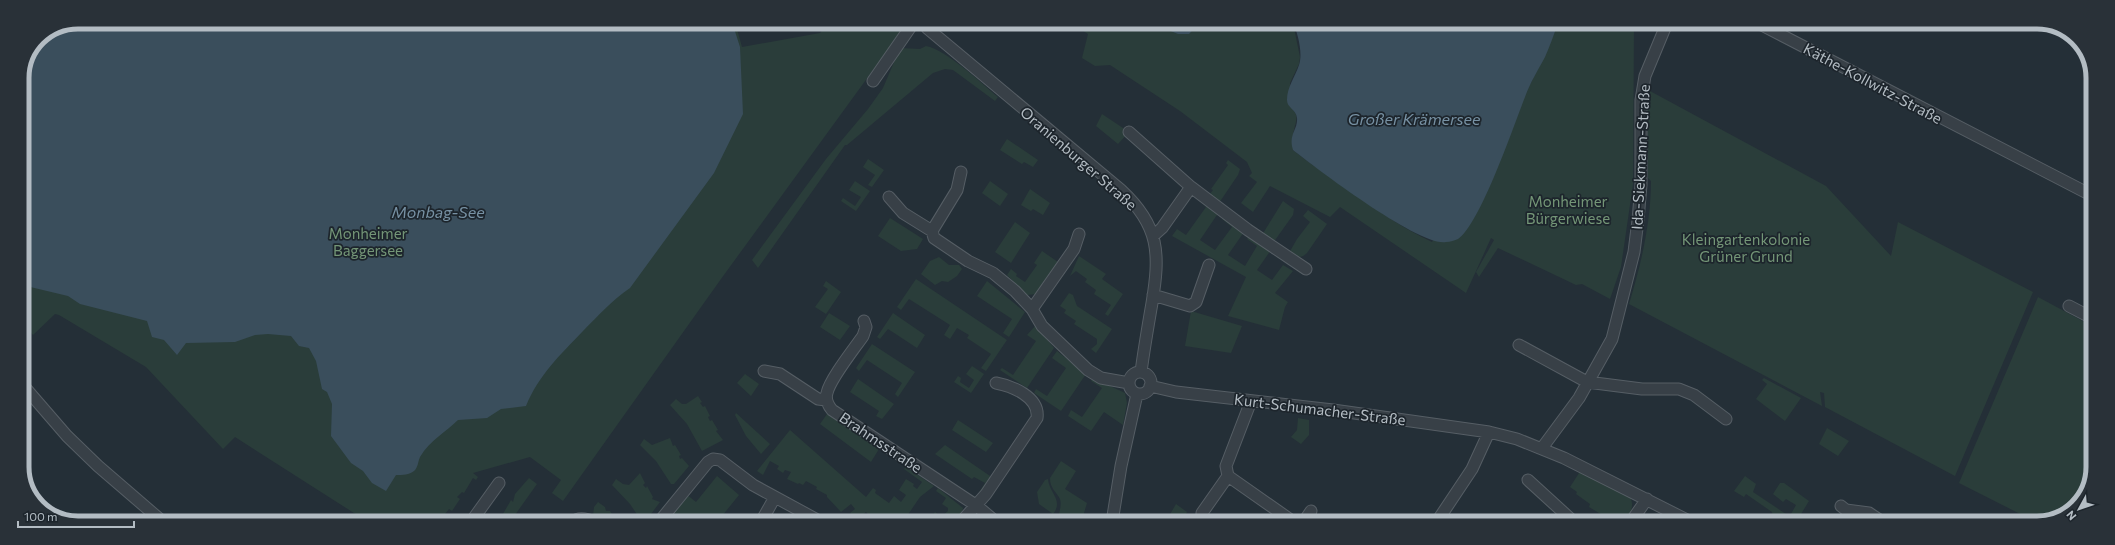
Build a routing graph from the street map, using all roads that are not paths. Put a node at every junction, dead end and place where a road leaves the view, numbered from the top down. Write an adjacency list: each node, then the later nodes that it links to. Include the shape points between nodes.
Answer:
1 (909, 29): 5 (street)
2 (928, 29): 13 (street, Oranienburger Straße, via 1128,197 1141,213)
3 (1665, 29): 24 (street, Ida-Siekmann-Straße, via 1645,76 1642,92 1641,185 1634,252 1612,339)
4 (1769, 29): 9 (street, Käthe-Kollwitz-Straße)
5 (873, 81)
6 (1129, 132): 8 (street)
7 (961, 172): 11 (street, via 957,190)
8 (1191, 187): 13 (street, via 1162,228); 15 (street)
9 (2086, 192)
10 (889, 197): 11 (street, via 903,213)
11 (932, 231): 18 (street, via 934,238 968,261 993,273)
12 (1078, 234): 18 (street, via 1074,249)
13 (1153, 236): 16 (street, Oranienburger Straße, via 1157,264)
14 (1209, 265): 16 (street, via 1196,302 1190,306)
15 (1306, 269)
16 (1154, 295): 23 (street, Oranienburger Straße)
17 (2069, 306): 19 (street)
18 (1032, 309): 26 (street, via 1042,326 1088,370 1100,378)
19 (2086, 315)
20 (864, 320): 30 (street, via 866,327 862,336 829,387)
21 (1519, 345): 24 (street)
22 (764, 371): 30 (street, Brahmsstraße, via 780,374 818,398)
23 (1141, 372): 26 (street, via 1132,375); 27 (street, via 1150,379)
24 (1587, 382): 32 (street, via 1642,389 1678,389 1694,395); 34 (street, Ida-Siekmann-Straße, via 1579,398)
25 (996, 383): 40 (street, via 1009,386 1031,400 1038,416 1031,430)
26 (1128, 383): 29 (street)
27 (1150, 386): 29 (street, via 1145,393); 31 (street, Kurt-Schumacher-Straße, via 1176,392)
28 (29, 392): 43 (street, via 73,442)
29 (1137, 394): 50 (street)
30 (826, 400): 40 (street, Brahmsstraße, via 832,410)
31 (1251, 401): 33 (street, Kurt-Schumacher-Straße); 35 (street, via 1226,466)
32 (1726, 419)
33 (1489, 432): 34 (street, Kurt-Schumacher-Straße); 54 (street, via 1472,469)
34 (1542, 448): 39 (street, Kurt-Schumacher-Straße)
35 (1228, 476): 51 (street, via 1202,513); 52 (street)
36 (1528, 480): 55 (street)
37 (499, 483): 44 (street)
38 (775, 497): 45 (street, via 753,485 720,460 713,459); 46 (street); 47 (street)
39 (1646, 499): 56 (street); 57 (street, Kurt-Schumacher-Straße)
40 (977, 506): 48 (street); 49 (street, Brahmsstraße)
41 (1841, 506): 58 (street, via 1846,510)
42 (1311, 511): 53 (street)
43 (156, 516)
44 (475, 516)
45 (664, 516)
46 (764, 516)
47 (810, 516)
48 (967, 516)
49 (989, 516)
50 (1113, 516)
51 (1203, 516)
52 (1285, 516)
53 (1308, 516)
54 (1441, 516)
55 (1567, 516)
56 (1635, 516)
57 (1679, 516)
58 (1874, 516)

